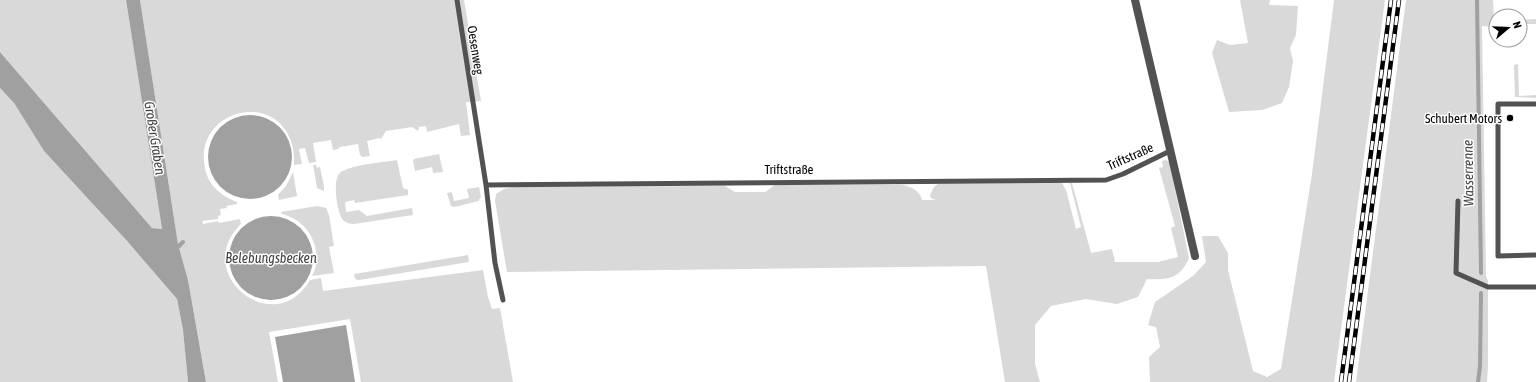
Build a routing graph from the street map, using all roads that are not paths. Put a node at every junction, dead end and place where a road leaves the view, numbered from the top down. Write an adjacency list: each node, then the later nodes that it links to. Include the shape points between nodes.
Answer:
1 (457, 0): 5 (lane, Oesenweg)
2 (1135, 0): 4 (street, Triftstraße)
3 (1536, 104): 7 (lane, via 1498,104 1498,256)
4 (1170, 151): 5 (lane, Triftstraße, via 1106,180); 8 (street, Triftstraße)
5 (486, 185): 10 (lane, via 495,263)
6 (1458, 201): 9 (lane, via 1456,273 1488,287)
7 (1536, 255)
8 (1195, 256)
9 (1536, 287)
10 (504, 300)

